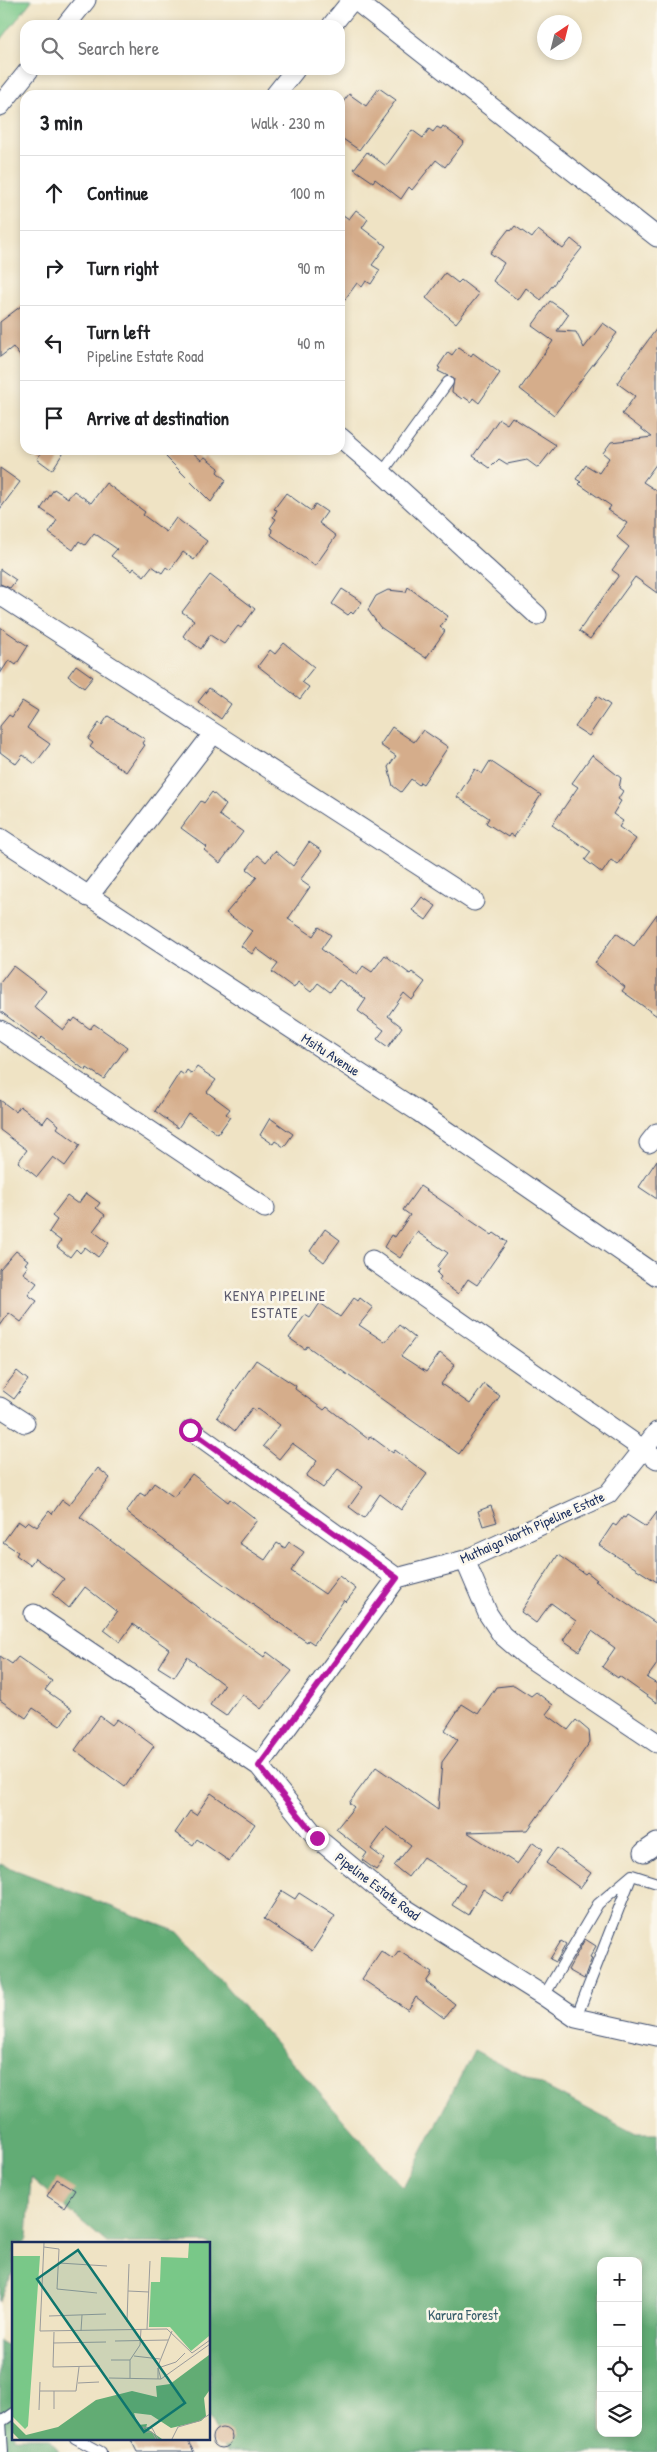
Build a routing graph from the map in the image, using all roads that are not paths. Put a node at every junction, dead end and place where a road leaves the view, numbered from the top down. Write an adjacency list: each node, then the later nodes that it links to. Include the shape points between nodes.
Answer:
1 (86, 0): 3 (street)
2 (353, 0): 4 (street); 9 (street)
3 (70, 20)
4 (336, 20)
5 (25, 75): 8 (street)
6 (292, 75): 7 (street)
7 (279, 90)
8 (0, 106)
9 (657, 237)
10 (448, 382): 12 (lane)
11 (345, 441): 12 (street)
12 (382, 473): 14 (street)
13 (0, 594): 15 (street)
14 (537, 615)
15 (213, 734): 17 (street); 18 (street)
16 (0, 838): 17 (street, Msitu Avenue)
17 (88, 897): 22 (street, Msitu Avenue, via 419,1112)
18 (474, 901)
19 (0, 1030): 20 (street)
20 (265, 1208)
21 (372, 1260): 27 (street)
22 (657, 1276)
23 (0, 1407): 24 (street)
24 (25, 1423)
25 (190, 1430): 29 (street)
26 (657, 1432): 27 (street, Muthaiga North Pipeline Estate)
27 (650, 1454): 28 (street, Muthaiga North Pipeline Estate, via 608,1494)
28 (465, 1560): 29 (street, Muthaiga North Pipeline Estate); 31 (street, via 488,1614 502,1635 524,1654)
29 (397, 1578): 32 (street)
30 (34, 1614): 32 (street, Pipeline Estate Road)
31 (657, 1743)
32 (259, 1766): 35 (street, Pipeline Estate Road, via 325,1846 393,1901)
33 (632, 1875): 34 (lane); 35 (lane, via 598,1904); 36 (lane)
34 (657, 1883)
35 (544, 1996): 36 (street, Pipeline Estate Road)
36 (576, 2018): 37 (street, Pipeline Estate Road)
37 (657, 2036)
38 (12, 2414): 40 (lane, via 1,2422)
39 (79, 2440): 41 (lane)
40 (3, 2452)
41 (101, 2452)

